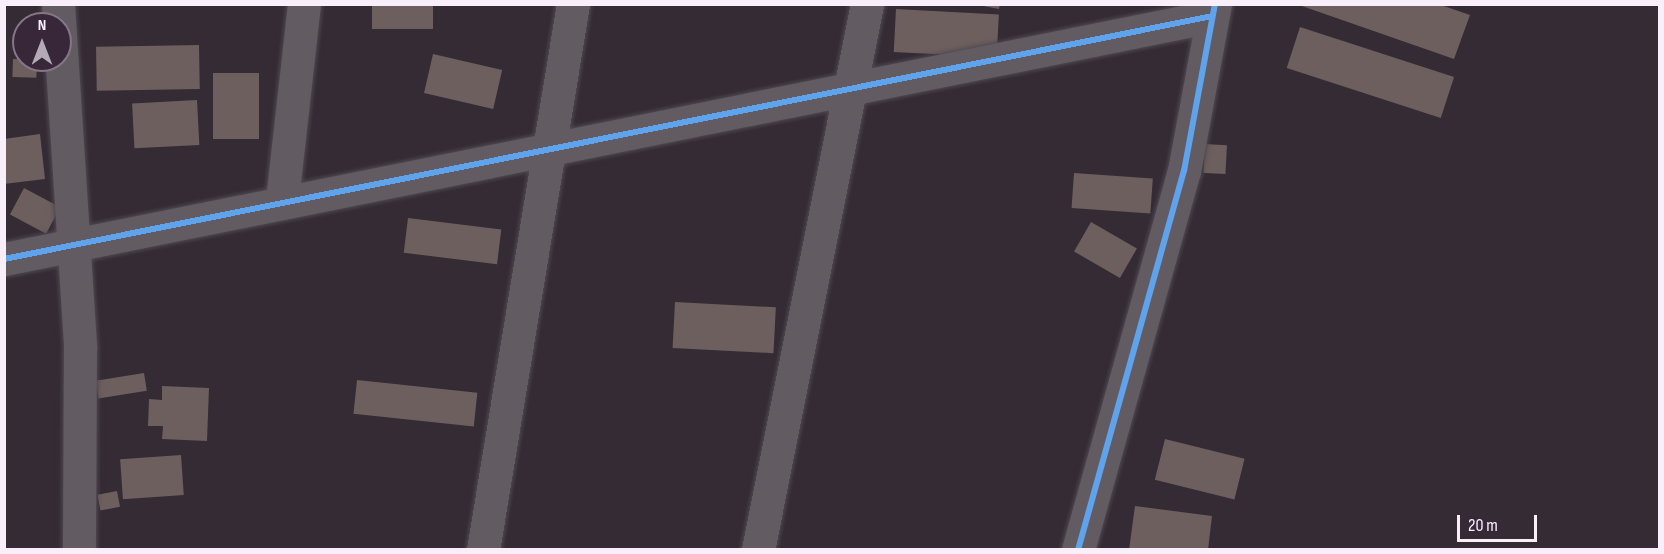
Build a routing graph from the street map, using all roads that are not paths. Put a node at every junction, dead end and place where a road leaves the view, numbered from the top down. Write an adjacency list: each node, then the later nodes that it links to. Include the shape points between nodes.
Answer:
1 (58, 4): 9 (street)
2 (304, 4): 8 (street)
3 (573, 4): 7 (street)
4 (867, 4): 6 (street)
5 (1214, 10): 6 (street); 14 (street, via 1184,171)
6 (851, 90): 7 (street); 13 (street)
7 (549, 147): 8 (street); 12 (street)
8 (282, 200): 9 (street)
9 (76, 247): 10 (street); 11 (street)
10 (4, 259)
11 (79, 549)
12 (483, 549)
13 (758, 549)
14 (1078, 549)

